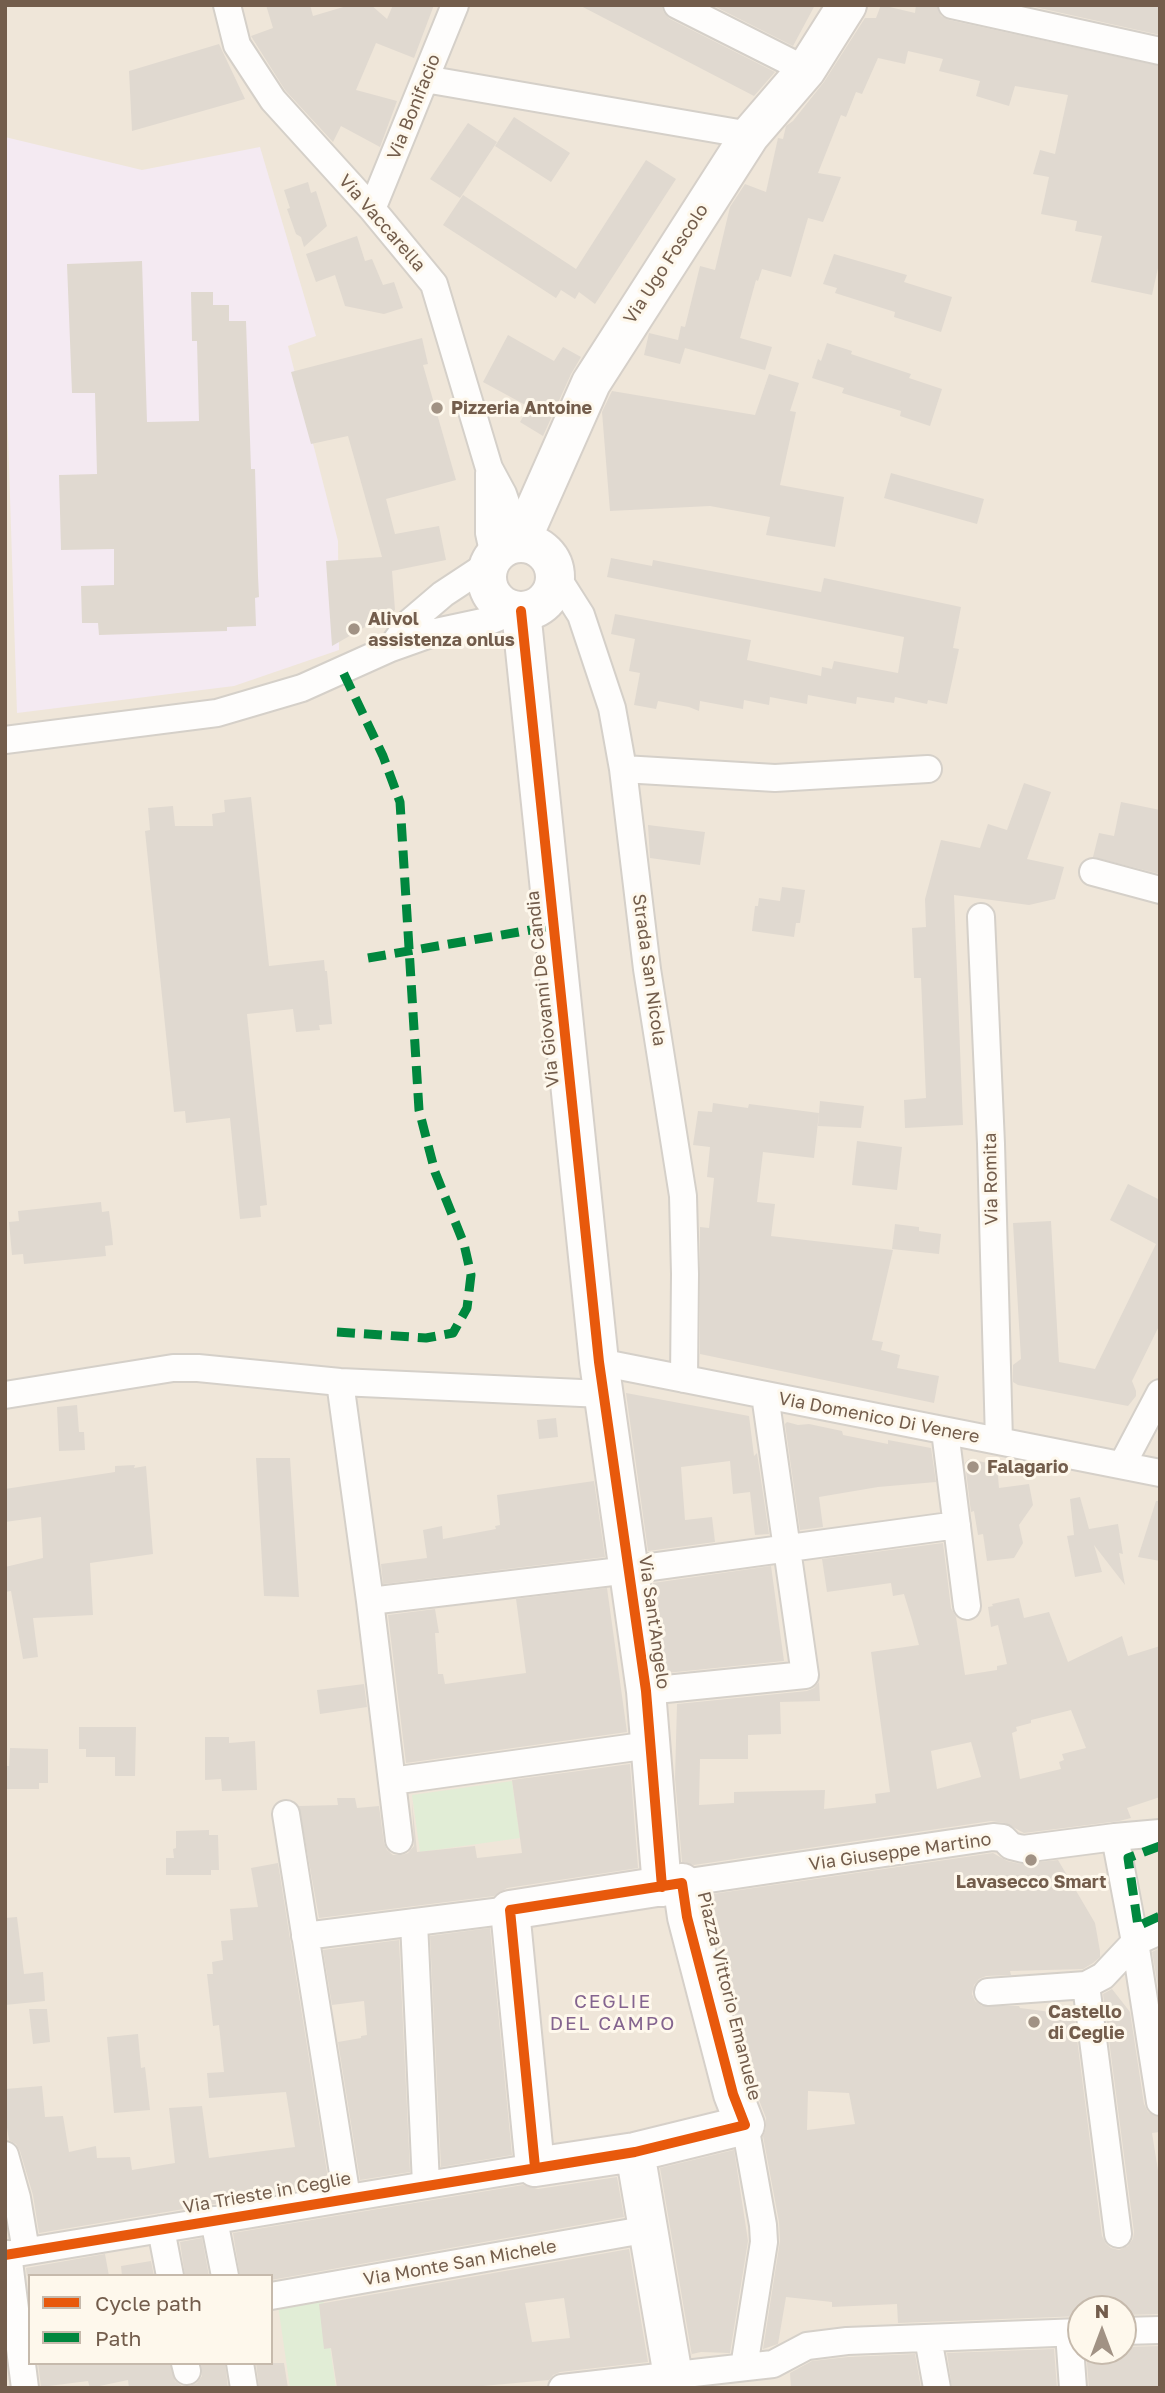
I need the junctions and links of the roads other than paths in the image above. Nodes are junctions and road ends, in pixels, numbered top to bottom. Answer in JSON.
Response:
{"nodes":[{"id":1,"x":227,"y":5,"type":"edge"},
{"id":2,"x":455,"y":5,"type":"edge"},
{"id":3,"x":677,"y":5,"type":"edge"},
{"id":4,"x":847,"y":5,"type":"edge"},
{"id":5,"x":952,"y":5,"type":"edge"},
{"id":6,"x":1160,"y":51,"type":"edge"},
{"id":7,"x":806,"y":70,"type":"junction"},
{"id":8,"x":425,"y":79,"type":"junction"},
{"id":9,"x":750,"y":135,"type":"junction"},
{"id":10,"x":372,"y":209,"type":"junction"},
{"id":11,"x":489,"y":468,"type":"junction"},
{"id":12,"x":540,"y":498,"type":"junction"},
{"id":13,"x":501,"y":554,"type":"junction"},
{"id":14,"x":555,"y":574,"type":"junction"},
{"id":15,"x":517,"y":611,"type":"junction"},
{"id":16,"x":391,"y":648,"type":"junction"},
{"id":17,"x":5,"y":740,"type":"edge"},
{"id":18,"x":623,"y":769,"type":"junction"},
{"id":19,"x":928,"y":769,"type":"dead end"},
{"id":20,"x":1093,"y":872,"type":"dead end"},
{"id":21,"x":1160,"y":890,"type":"edge"},
{"id":22,"x":981,"y":917,"type":"dead end"},
{"id":23,"x":601,"y":1378,"type":"junction"},
{"id":24,"x":684,"y":1379,"type":"junction"},
{"id":25,"x":340,"y":1382,"type":"junction"},
{"id":26,"x":1160,"y":1393,"type":"edge"},
{"id":27,"x":5,"y":1395,"type":"edge"},
{"id":28,"x":765,"y":1395,"type":"junction"},
{"id":29,"x":945,"y":1431,"type":"junction"},
{"id":30,"x":999,"y":1441,"type":"junction"},
{"id":31,"x":1122,"y":1465,"type":"junction"},
{"id":32,"x":1160,"y":1473,"type":"edge"},
{"id":33,"x":957,"y":1525,"type":"junction"},
{"id":34,"x":785,"y":1549,"type":"junction"},
{"id":35,"x":629,"y":1570,"type":"junction"},
{"id":36,"x":370,"y":1601,"type":"junction"},
{"id":37,"x":967,"y":1605,"type":"dead end"},
{"id":38,"x":646,"y":1691,"type":"junction"},
{"id":39,"x":650,"y":1745,"type":"junction"},
{"id":40,"x":392,"y":1781,"type":"junction"},
{"id":41,"x":286,"y":1814,"type":"dead end"},
{"id":42,"x":1160,"y":1833,"type":"edge"},
{"id":43,"x":1115,"y":1837,"type":"junction"},
{"id":44,"x":399,"y":1840,"type":"dead end"},
{"id":45,"x":1160,"y":1846,"type":"edge"},
{"id":46,"x":672,"y":1885,"type":"junction"},
{"id":47,"x":513,"y":1912,"type":"junction"},
{"id":48,"x":1160,"y":1916,"type":"edge"},
{"id":49,"x":414,"y":1922,"type":"junction"},
{"id":50,"x":1160,"y":1931,"type":"edge"},
{"id":51,"x":305,"y":1936,"type":"junction"},
{"id":52,"x":1135,"y":1942,"type":"junction"},
{"id":53,"x":1086,"y":1985,"type":"junction"},
{"id":54,"x":988,"y":1992,"type":"dead end"},
{"id":55,"x":1160,"y":2102,"type":"edge"},
{"id":56,"x":745,"y":2126,"type":"junction"},
{"id":57,"x":635,"y":2152,"type":"junction"},
{"id":58,"x":5,"y":2155,"type":"edge"},
{"id":59,"x":535,"y":2166,"type":"junction"},
{"id":60,"x":426,"y":2184,"type":"junction"},
{"id":61,"x":347,"y":2198,"type":"junction"},
{"id":62,"x":214,"y":2220,"type":"junction"},
{"id":63,"x":161,"y":2229,"type":"junction"},
{"id":64,"x":649,"y":2229,"type":"junction"},
{"id":65,"x":1118,"y":2235,"type":"dead end"},
{"id":66,"x":13,"y":2253,"type":"edge"},
{"id":67,"x":170,"y":2274,"type":"edge"},
{"id":68,"x":225,"y":2274,"type":"edge"},
{"id":69,"x":273,"y":2296,"type":"edge"},
{"id":70,"x":1160,"y":2330,"type":"edge"},
{"id":71,"x":1137,"y":2331,"type":"edge"},
{"id":72,"x":1067,"y":2333,"type":"edge"},
{"id":73,"x":928,"y":2338,"type":"junction"},
{"id":74,"x":240,"y":2365,"type":"edge"},
{"id":75,"x":1074,"y":2365,"type":"edge"},
{"id":76,"x":744,"y":2367,"type":"junction"},
{"id":77,"x":674,"y":2382,"type":"edge"},
{"id":78,"x":25,"y":2388,"type":"edge"},
{"id":79,"x":244,"y":2388,"type":"edge"},
{"id":80,"x":562,"y":2388,"type":"edge"},
{"id":81,"x":937,"y":2388,"type":"edge"},
{"id":82,"x":1073,"y":2388,"type":"edge"}],
"edges":[{"from":1,"to":10,"type":"street","name":"Via Vaccarella"},
{"from":2,"to":8,"type":"street","name":"Via Bonifacio"},
{"from":3,"to":7,"type":"street"},
{"from":4,"to":7,"type":"street","name":"Via Ugo Foscolo"},
{"from":5,"to":6,"type":"street"},
{"from":7,"to":9,"type":"street","name":"Via Ugo Foscolo"},
{"from":8,"to":9,"type":"street"},
{"from":8,"to":10,"type":"street","name":"Via Bonifacio"},
{"from":9,"to":12,"type":"street","name":"Via Ugo Foscolo"},
{"from":10,"to":11,"type":"street","name":"Via Vaccarella"},
{"from":11,"to":12,"type":"street"},
{"from":11,"to":13,"type":"street","name":"Via Vaccarella"},
{"from":12,"to":13,"type":"street","name":"Via Ugo Foscolo"},
{"from":13,"to":14,"type":"street"},
{"from":13,"to":15,"type":"street"},
{"from":13,"to":16,"type":"street"},
{"from":14,"to":15,"type":"street"},
{"from":14,"to":18,"type":"street","name":"Strada San Nicola"},
{"from":15,"to":16,"type":"street"},
{"from":15,"to":23,"type":"street","name":"Via Giovanni De Candia"},
{"from":16,"to":17,"type":"street"},
{"from":18,"to":19,"type":"street"},
{"from":18,"to":24,"type":"street","name":"Strada San Nicola"},
{"from":20,"to":21,"type":"street"},
{"from":22,"to":30,"type":"street","name":"Via Romita"},
{"from":23,"to":24,"type":"street","name":"Via Domenico Di Venere"},
{"from":23,"to":25,"type":"street","name":"Via Domenico Di Venere"},
{"from":23,"to":35,"type":"street","name":"Via Sant'Angelo"},
{"from":24,"to":28,"type":"street","name":"Via Domenico Di Venere"},
{"from":25,"to":27,"type":"street","name":"Via Domenico Di Venere"},
{"from":25,"to":36,"type":"street"},
{"from":26,"to":31,"type":"street"},
{"from":28,"to":29,"type":"street","name":"Via Domenico Di Venere"},
{"from":28,"to":34,"type":"street"},
{"from":29,"to":30,"type":"street","name":"Via Domenico Di Venere"},
{"from":29,"to":33,"type":"street"},
{"from":30,"to":31,"type":"street","name":"Via Domenico Di Venere"},
{"from":31,"to":32,"type":"street","name":"Via Domenico Di Venere"},
{"from":33,"to":34,"type":"street"},
{"from":33,"to":37,"type":"street"},
{"from":34,"to":35,"type":"street"},
{"from":34,"to":38,"type":"street"},
{"from":35,"to":36,"type":"street"},
{"from":35,"to":38,"type":"street","name":"Via Sant'Angelo"},
{"from":36,"to":40,"type":"street"},
{"from":38,"to":39,"type":"street","name":"Via Sant'Angelo"},
{"from":39,"to":40,"type":"street"},
{"from":39,"to":46,"type":"street","name":"Via Sant'Angelo"},
{"from":40,"to":44,"type":"street"},
{"from":41,"to":51,"type":"street"},
{"from":42,"to":43,"type":"street","name":"Via Giuseppe Martino"},
{"from":43,"to":46,"type":"street","name":"Via Giuseppe Martino"},
{"from":43,"to":52,"type":"street"},
{"from":45,"to":48,"type":"street"},
{"from":46,"to":47,"type":"street"},
{"from":46,"to":56,"type":"street","name":"Piazza Vittorio Emanuele"},
{"from":47,"to":47,"type":"street"},
{"from":47,"to":49,"type":"street"},
{"from":47,"to":59,"type":"street"},
{"from":49,"to":51,"type":"street"},
{"from":49,"to":60,"type":"street"},
{"from":50,"to":52,"type":"street"},
{"from":51,"to":61,"type":"street"},
{"from":52,"to":53,"type":"street"},
{"from":52,"to":55,"type":"street"},
{"from":53,"to":54,"type":"street"},
{"from":53,"to":65,"type":"street"},
{"from":56,"to":57,"type":"street","name":"Piazza Vittorio Emanuele"},
{"from":56,"to":76,"type":"street"},
{"from":57,"to":59,"type":"street","name":"Piazza Vittorio Emanuele"},
{"from":57,"to":64,"type":"street"},
{"from":58,"to":66,"type":"street"},
{"from":59,"to":60,"type":"street","name":"Via Trieste in Ceglie"},
{"from":60,"to":61,"type":"street","name":"Via Trieste in Ceglie"},
{"from":61,"to":62,"type":"street","name":"Via Trieste in Ceglie"},
{"from":62,"to":63,"type":"street","name":"Via Trieste in Ceglie"},
{"from":62,"to":68,"type":"street"},
{"from":63,"to":66,"type":"street","name":"Via Trieste in Ceglie"},
{"from":63,"to":67,"type":"street"},
{"from":64,"to":69,"type":"street","name":"Via Monte San Michele"},
{"from":64,"to":77,"type":"street"},
{"from":66,"to":78,"type":"street"},
{"from":70,"to":71,"type":"street"},
{"from":72,"to":73,"type":"street"},
{"from":73,"to":76,"type":"street"},
{"from":73,"to":81,"type":"street"},
{"from":74,"to":79,"type":"street"},
{"from":75,"to":82,"type":"street"},
{"from":76,"to":77,"type":"street"},
{"from":77,"to":80,"type":"street"}]}
